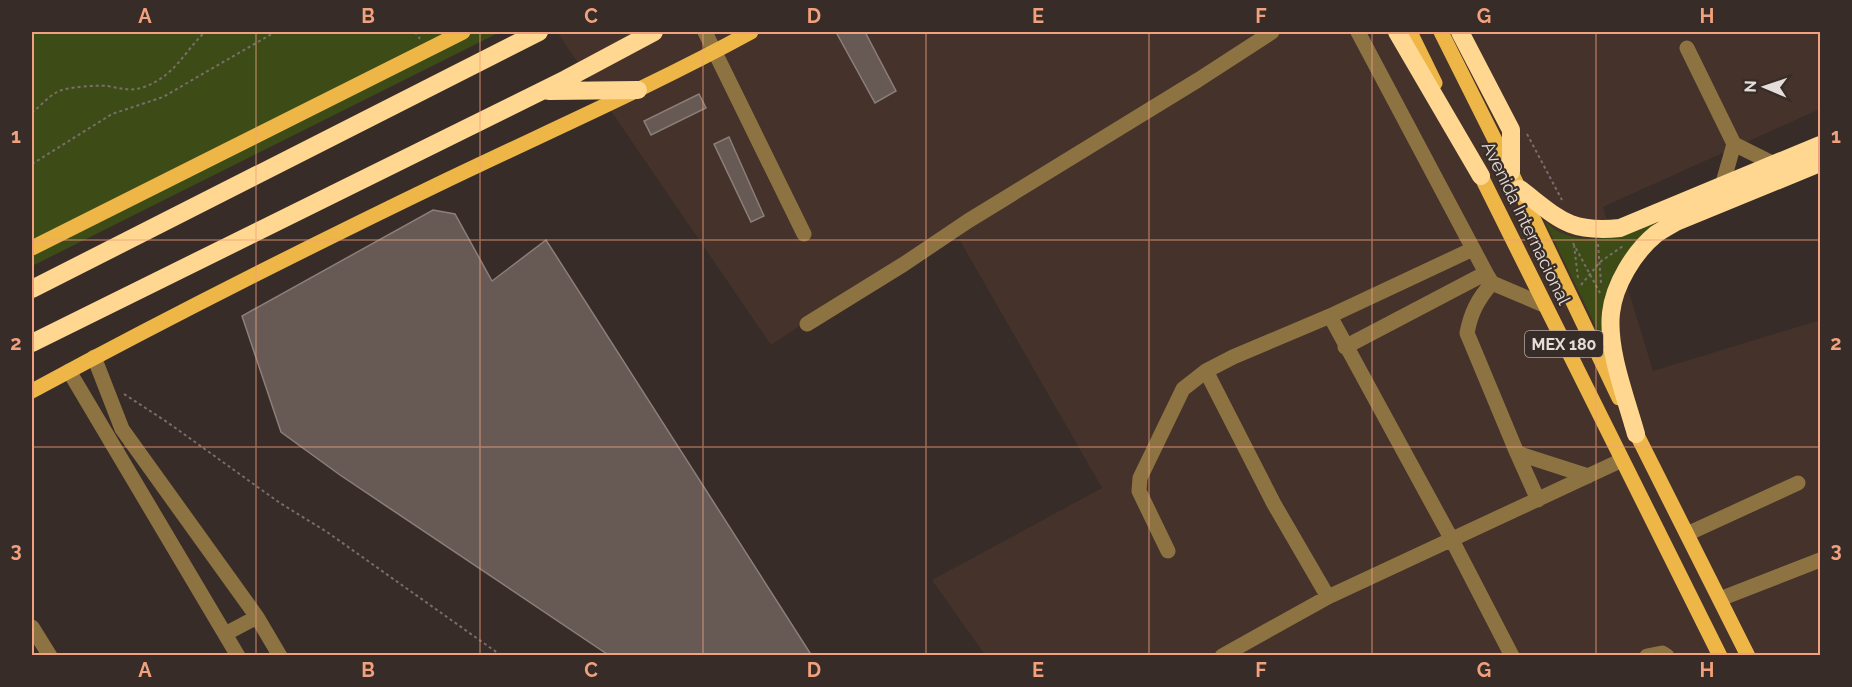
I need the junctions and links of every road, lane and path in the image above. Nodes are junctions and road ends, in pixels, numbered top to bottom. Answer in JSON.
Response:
{"nodes":[{"id":1,"x":205,"y":32,"type":"edge"},
{"id":2,"x":275,"y":32,"type":"edge"},
{"id":3,"x":464,"y":32,"type":"edge"},
{"id":4,"x":539,"y":32,"type":"edge"},
{"id":5,"x":654,"y":32,"type":"edge"},
{"id":6,"x":705,"y":32,"type":"edge"},
{"id":7,"x":751,"y":32,"type":"edge"},
{"id":8,"x":1272,"y":32,"type":"edge"},
{"id":9,"x":1358,"y":32,"type":"edge"},
{"id":10,"x":1397,"y":32,"type":"edge"},
{"id":11,"x":1410,"y":32,"type":"edge"},
{"id":12,"x":1441,"y":32,"type":"edge"},
{"id":13,"x":1460,"y":32,"type":"edge"},
{"id":14,"x":1687,"y":48,"type":"dead end"},
{"id":15,"x":714,"y":52,"type":"junction"},
{"id":16,"x":638,"y":90,"type":"junction"},
{"id":17,"x":541,"y":91,"type":"junction"},
{"id":18,"x":32,"y":113,"type":"edge"},
{"id":19,"x":1527,"y":133,"type":"dead end"},
{"id":20,"x":1734,"y":144,"type":"junction"},
{"id":21,"x":1821,"y":145,"type":"edge"},
{"id":22,"x":1821,"y":163,"type":"edge"},
{"id":23,"x":32,"y":164,"type":"edge"},
{"id":24,"x":1774,"y":164,"type":"junction"},
{"id":25,"x":1511,"y":172,"type":"junction"},
{"id":26,"x":1481,"y":176,"type":"junction"},
{"id":27,"x":1722,"y":186,"type":"junction"},
{"id":28,"x":1520,"y":189,"type":"junction"},
{"id":29,"x":1564,"y":203,"type":"dead end"},
{"id":30,"x":804,"y":234,"type":"dead end"},
{"id":31,"x":1573,"y":238,"type":"dead end"},
{"id":32,"x":1598,"y":241,"type":"dead end"},
{"id":33,"x":1628,"y":241,"type":"dead end"},
{"id":34,"x":1574,"y":243,"type":"junction"},
{"id":35,"x":32,"y":249,"type":"edge"},
{"id":36,"x":1473,"y":249,"type":"junction"},
{"id":37,"x":1600,"y":262,"type":"junction"},
{"id":38,"x":1590,"y":275,"type":"junction"},
{"id":39,"x":1489,"y":278,"type":"junction"},
{"id":40,"x":32,"y":289,"type":"edge"},
{"id":41,"x":1544,"y":305,"type":"junction"},
{"id":42,"x":1330,"y":316,"type":"junction"},
{"id":43,"x":807,"y":324,"type":"dead end"},
{"id":44,"x":32,"y":343,"type":"edge"},
{"id":45,"x":1345,"y":347,"type":"junction"},
{"id":46,"x":94,"y":357,"type":"junction"},
{"id":47,"x":69,"y":371,"type":"junction"},
{"id":48,"x":1206,"y":371,"type":"junction"},
{"id":49,"x":104,"y":381,"type":"junction"},
{"id":50,"x":32,"y":391,"type":"edge"},
{"id":51,"x":1636,"y":434,"type":"junction"},
{"id":52,"x":1516,"y":453,"type":"junction"},
{"id":53,"x":1622,"y":460,"type":"junction"},
{"id":54,"x":1588,"y":476,"type":"junction"},
{"id":55,"x":1797,"y":483,"type":"dead end"},
{"id":56,"x":1538,"y":500,"type":"junction"},
{"id":57,"x":1687,"y":534,"type":"junction"},
{"id":58,"x":1452,"y":540,"type":"junction"},
{"id":59,"x":1168,"y":551,"type":"dead end"},
{"id":60,"x":1821,"y":560,"type":"edge"},
{"id":61,"x":1328,"y":597,"type":"junction"},
{"id":62,"x":1720,"y":599,"type":"junction"},
{"id":63,"x":256,"y":617,"type":"junction"},
{"id":64,"x":32,"y":627,"type":"edge"},
{"id":65,"x":225,"y":634,"type":"junction"},
{"id":66,"x":50,"y":656,"type":"edge"},
{"id":67,"x":238,"y":656,"type":"edge"},
{"id":68,"x":280,"y":656,"type":"edge"},
{"id":69,"x":502,"y":656,"type":"edge"},
{"id":70,"x":1222,"y":656,"type":"edge"},
{"id":71,"x":1512,"y":656,"type":"edge"},
{"id":72,"x":1647,"y":656,"type":"edge"},
{"id":73,"x":1667,"y":656,"type":"edge"},
{"id":74,"x":1720,"y":656,"type":"edge"},
{"id":75,"x":1748,"y":656,"type":"edge"}],
"edges":[{"from":1,"to":18,"type":"path"},
{"from":2,"to":23,"type":"path"},
{"from":3,"to":35,"type":"main road"},
{"from":4,"to":40,"type":"highway"},
{"from":5,"to":17,"type":"highway"},
{"from":6,"to":15,"type":"street"},
{"from":7,"to":15,"type":"main road"},
{"from":8,"to":43,"type":"street"},
{"from":9,"to":36,"type":"street"},
{"from":10,"to":26,"type":"highway"},
{"from":11,"to":26,"type":"main road","name":"Avenida Internacional","number":"MEX 180"},
{"from":12,"to":25,"type":"main road","name":"Avenida Internacional","number":"MEX 180"},
{"from":13,"to":25,"type":"highway"},
{"from":14,"to":20,"type":"street"},
{"from":15,"to":16,"type":"main road"},
{"from":15,"to":30,"type":"street"},
{"from":16,"to":17,"type":"highway"},
{"from":16,"to":46,"type":"main road"},
{"from":17,"to":44,"type":"highway"},
{"from":19,"to":29,"type":"path"},
{"from":20,"to":24,"type":"street"},
{"from":20,"to":27,"type":"street"},
{"from":21,"to":24,"type":"highway"},
{"from":22,"to":51,"type":"highway"},
{"from":24,"to":27,"type":"highway"},
{"from":25,"to":28,"type":"main road","name":"Avenida Internacional","number":"MEX 180"},
{"from":26,"to":41,"type":"main road","name":"Avenida Internacional","number":"MEX 180"},
{"from":27,"to":28,"type":"highway"},
{"from":28,"to":51,"type":"main road","name":"Avenida Internacional","number":"MEX 180"},
{"from":31,"to":34,"type":"path"},
{"from":32,"to":37,"type":"path"},
{"from":33,"to":37,"type":"path"},
{"from":34,"to":38,"type":"path"},
{"from":34,"to":38,"type":"path"},
{"from":36,"to":39,"type":"street"},
{"from":36,"to":42,"type":"street"},
{"from":37,"to":38,"type":"path"},
{"from":37,"to":38,"type":"path"},
{"from":39,"to":41,"type":"street"},
{"from":39,"to":45,"type":"street"},
{"from":39,"to":52,"type":"street"},
{"from":41,"to":53,"type":"main road","name":"Avenida Internacional","number":"MEX 180"},
{"from":42,"to":45,"type":"street"},
{"from":42,"to":48,"type":"street"},
{"from":45,"to":58,"type":"street"},
{"from":46,"to":47,"type":"main road"},
{"from":46,"to":49,"type":"street"},
{"from":47,"to":50,"type":"main road"},
{"from":47,"to":65,"type":"street"},
{"from":48,"to":59,"type":"street"},
{"from":48,"to":61,"type":"street"},
{"from":49,"to":63,"type":"street"},
{"from":49,"to":69,"type":"path"},
{"from":51,"to":57,"type":"main road","name":"Avenida Internacional","number":"MEX 180"},
{"from":52,"to":54,"type":"street"},
{"from":52,"to":56,"type":"street"},
{"from":53,"to":54,"type":"street"},
{"from":53,"to":74,"type":"main road","name":"Avenida Internacional","number":"MEX 180"},
{"from":54,"to":56,"type":"street"},
{"from":55,"to":57,"type":"street"},
{"from":56,"to":58,"type":"street"},
{"from":57,"to":62,"type":"main road","name":"Avenida Internacional","number":"MEX 180"},
{"from":58,"to":61,"type":"street"},
{"from":58,"to":71,"type":"street"},
{"from":60,"to":62,"type":"street"},
{"from":61,"to":70,"type":"street"},
{"from":62,"to":75,"type":"main road","name":"Avenida Internacional","number":"MEX 180"},
{"from":63,"to":65,"type":"street"},
{"from":63,"to":68,"type":"street"},
{"from":64,"to":66,"type":"street"},
{"from":65,"to":67,"type":"street"},
{"from":72,"to":73,"type":"street"}]}
